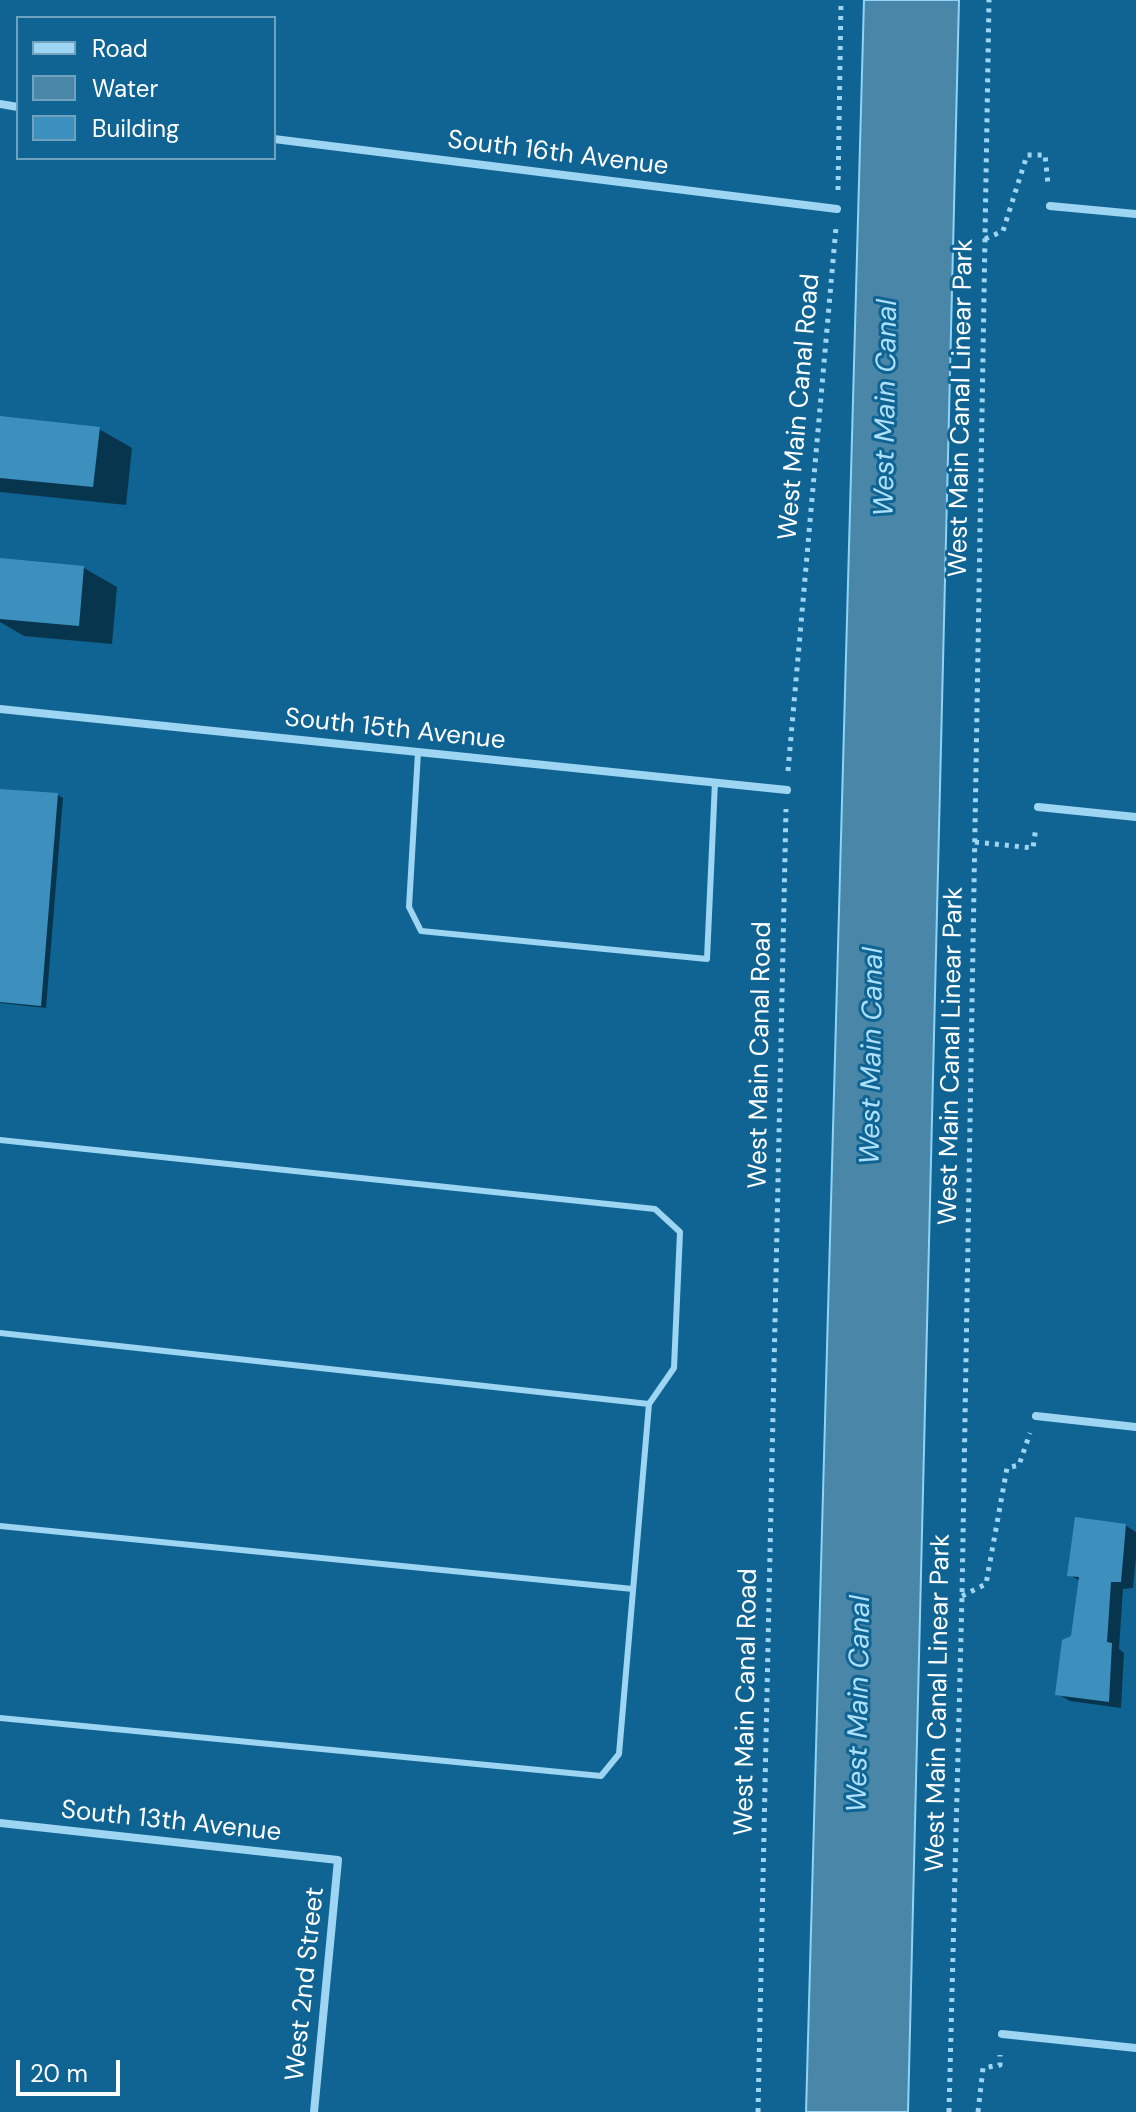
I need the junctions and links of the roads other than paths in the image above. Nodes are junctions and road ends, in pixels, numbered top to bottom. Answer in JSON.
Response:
{"nodes":[{"id":1,"x":276,"y":139,"type":"edge"},
{"id":2,"x":1050,"y":206,"type":"road end"},
{"id":3,"x":837,"y":209,"type":"road end"},
{"id":4,"x":1136,"y":214,"type":"edge"},
{"id":5,"x":0,"y":709,"type":"edge"},
{"id":6,"x":418,"y":752,"type":"junction"},
{"id":7,"x":715,"y":782,"type":"junction"},
{"id":8,"x":787,"y":790,"type":"road end"},
{"id":9,"x":1038,"y":807,"type":"dead end"},
{"id":10,"x":1136,"y":817,"type":"edge"},
{"id":11,"x":0,"y":1140,"type":"edge"},
{"id":12,"x":0,"y":1333,"type":"edge"},
{"id":13,"x":649,"y":1404,"type":"junction"},
{"id":14,"x":1036,"y":1416,"type":"road end"},
{"id":15,"x":1136,"y":1427,"type":"edge"},
{"id":16,"x":0,"y":1526,"type":"edge"},
{"id":17,"x":633,"y":1589,"type":"junction"},
{"id":18,"x":0,"y":1718,"type":"edge"},
{"id":19,"x":0,"y":1823,"type":"edge"},
{"id":20,"x":338,"y":1860,"type":"joint"},
{"id":21,"x":1002,"y":2034,"type":"dead end"},
{"id":22,"x":1136,"y":2048,"type":"edge"},
{"id":23,"x":314,"y":2112,"type":"edge"}],
"edges":[{"from":1,"to":3,"type":"street","name":"South 16th Avenue"},
{"from":2,"to":4,"type":"street"},
{"from":5,"to":6,"type":"street","name":"South 15th Avenue"},
{"from":6,"to":7,"type":"street","name":"South 15th Avenue"},
{"from":6,"to":7,"type":"lane"},
{"from":7,"to":8,"type":"street","name":"South 15th Avenue"},
{"from":9,"to":10,"type":"street"},
{"from":11,"to":13,"type":"lane"},
{"from":12,"to":13,"type":"lane"},
{"from":13,"to":17,"type":"lane"},
{"from":14,"to":15,"type":"street"},
{"from":16,"to":17,"type":"lane"},
{"from":17,"to":18,"type":"lane"},
{"from":19,"to":20,"type":"street","name":"South 13th Avenue"},
{"from":20,"to":23,"type":"street","name":"West 2nd Street"},
{"from":21,"to":22,"type":"street"}]}
